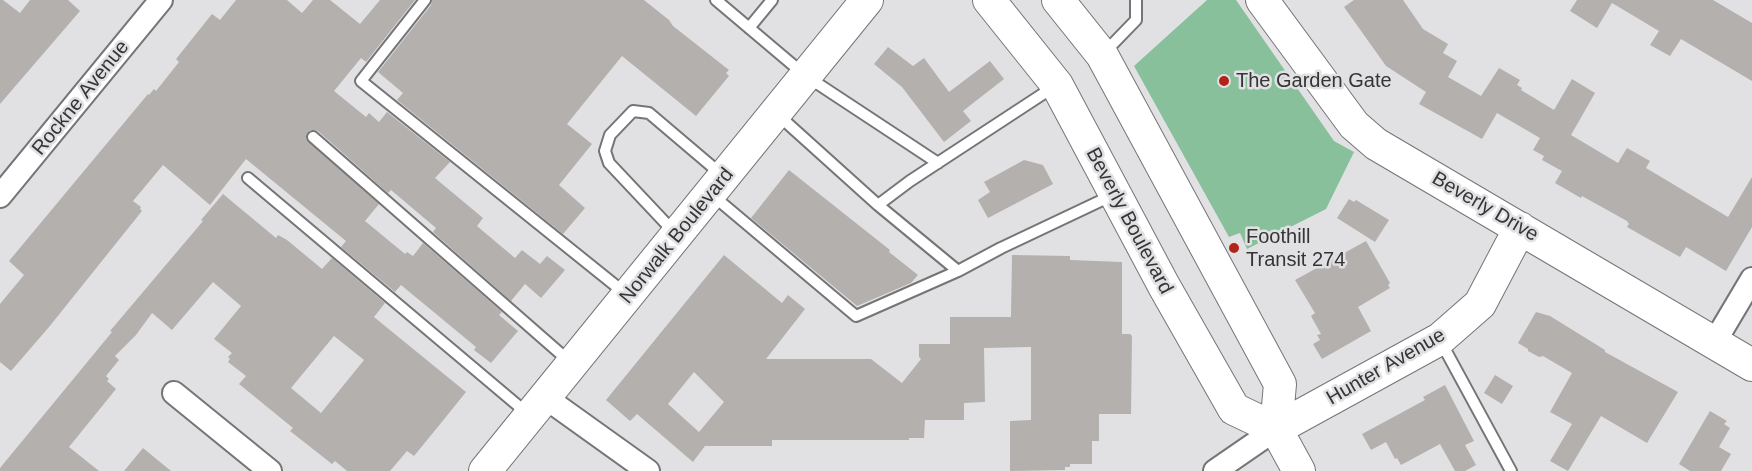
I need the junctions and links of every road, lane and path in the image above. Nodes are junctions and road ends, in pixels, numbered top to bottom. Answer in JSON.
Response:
{"nodes":[{"id":1,"x":161,"y":0,"type":"edge"},
{"id":2,"x":424,"y":0,"type":"edge"},
{"id":3,"x":716,"y":0,"type":"edge"},
{"id":4,"x":772,"y":0,"type":"edge"},
{"id":5,"x":867,"y":0,"type":"edge"},
{"id":6,"x":989,"y":0,"type":"edge"},
{"id":7,"x":1058,"y":0,"type":"edge"},
{"id":8,"x":1136,"y":0,"type":"edge"},
{"id":9,"x":1262,"y":0,"type":"edge"},
{"id":10,"x":749,"y":28,"type":"junction"},
{"id":11,"x":1102,"y":55,"type":"junction"},
{"id":12,"x":806,"y":76,"type":"junction"},
{"id":13,"x":1057,"y":85,"type":"junction"},
{"id":14,"x":777,"y":113,"type":"junction"},
{"id":15,"x":313,"y":137,"type":"dead end"},
{"id":16,"x":938,"y":163,"type":"junction"},
{"id":17,"x":248,"y":178,"type":"dead end"},
{"id":18,"x":718,"y":185,"type":"junction"},
{"id":19,"x":1115,"y":195,"type":"junction"},
{"id":20,"x":0,"y":196,"type":"edge"},
{"id":21,"x":878,"y":205,"type":"junction"},
{"id":22,"x":1520,"y":228,"type":"junction"},
{"id":23,"x":678,"y":235,"type":"junction"},
{"id":24,"x":958,"y":271,"type":"junction"},
{"id":25,"x":1752,"y":279,"type":"edge"},
{"id":26,"x":628,"y":296,"type":"junction"},
{"id":27,"x":1440,"y":339,"type":"junction"},
{"id":28,"x":1714,"y":343,"type":"junction"},
{"id":29,"x":573,"y":364,"type":"junction"},
{"id":30,"x":1752,"y":365,"type":"edge"},
{"id":31,"x":174,"y":393,"type":"dead end"},
{"id":32,"x":538,"y":407,"type":"junction"},
{"id":33,"x":1276,"y":429,"type":"junction"},
{"id":34,"x":270,"y":471,"type":"edge"},
{"id":35,"x":485,"y":471,"type":"edge"},
{"id":36,"x":648,"y":471,"type":"edge"},
{"id":37,"x":1215,"y":471,"type":"edge"},
{"id":38,"x":1299,"y":471,"type":"edge"},
{"id":39,"x":1511,"y":471,"type":"edge"}],
"edges":[{"from":1,"to":20,"type":"street","name":"Rockne Avenue"},
{"from":2,"to":26,"type":"lane"},
{"from":3,"to":10,"type":"lane"},
{"from":4,"to":10,"type":"lane"},
{"from":5,"to":12,"type":"main road","name":"Norwalk Boulevard"},
{"from":6,"to":13,"type":"main road","name":"Beverly Boulevard"},
{"from":7,"to":11,"type":"main road"},
{"from":8,"to":11,"type":"lane"},
{"from":9,"to":22,"type":"main road","name":"Beverly Drive"},
{"from":10,"to":12,"type":"lane"},
{"from":11,"to":33,"type":"main road"},
{"from":12,"to":14,"type":"main road","name":"Norwalk Boulevard"},
{"from":12,"to":16,"type":"lane"},
{"from":13,"to":16,"type":"lane"},
{"from":13,"to":19,"type":"main road","name":"Beverly Boulevard"},
{"from":14,"to":18,"type":"main road","name":"Norwalk Boulevard"},
{"from":14,"to":21,"type":"lane"},
{"from":15,"to":29,"type":"lane"},
{"from":16,"to":21,"type":"lane"},
{"from":17,"to":32,"type":"lane"},
{"from":18,"to":23,"type":"main road","name":"Norwalk Boulevard"},
{"from":18,"to":23,"type":"lane"},
{"from":18,"to":24,"type":"lane"},
{"from":19,"to":24,"type":"lane"},
{"from":19,"to":33,"type":"main road","name":"Beverly Boulevard"},
{"from":21,"to":24,"type":"lane"},
{"from":22,"to":27,"type":"main road","name":"Hunter Avenue"},
{"from":22,"to":28,"type":"main road","name":"Beverly Drive"},
{"from":23,"to":26,"type":"main road","name":"Norwalk Boulevard"},
{"from":25,"to":28,"type":"street"},
{"from":26,"to":29,"type":"main road","name":"Norwalk Boulevard"},
{"from":27,"to":33,"type":"main road","name":"Hunter Avenue"},
{"from":27,"to":39,"type":"lane"},
{"from":28,"to":30,"type":"main road","name":"Beverly Drive"},
{"from":29,"to":32,"type":"main road","name":"Norwalk Boulevard"},
{"from":31,"to":34,"type":"street"},
{"from":32,"to":35,"type":"main road","name":"Norwalk Boulevard"},
{"from":32,"to":36,"type":"street"},
{"from":33,"to":37,"type":"street","name":"Hunter Avenue"},
{"from":33,"to":38,"type":"main road"}]}
